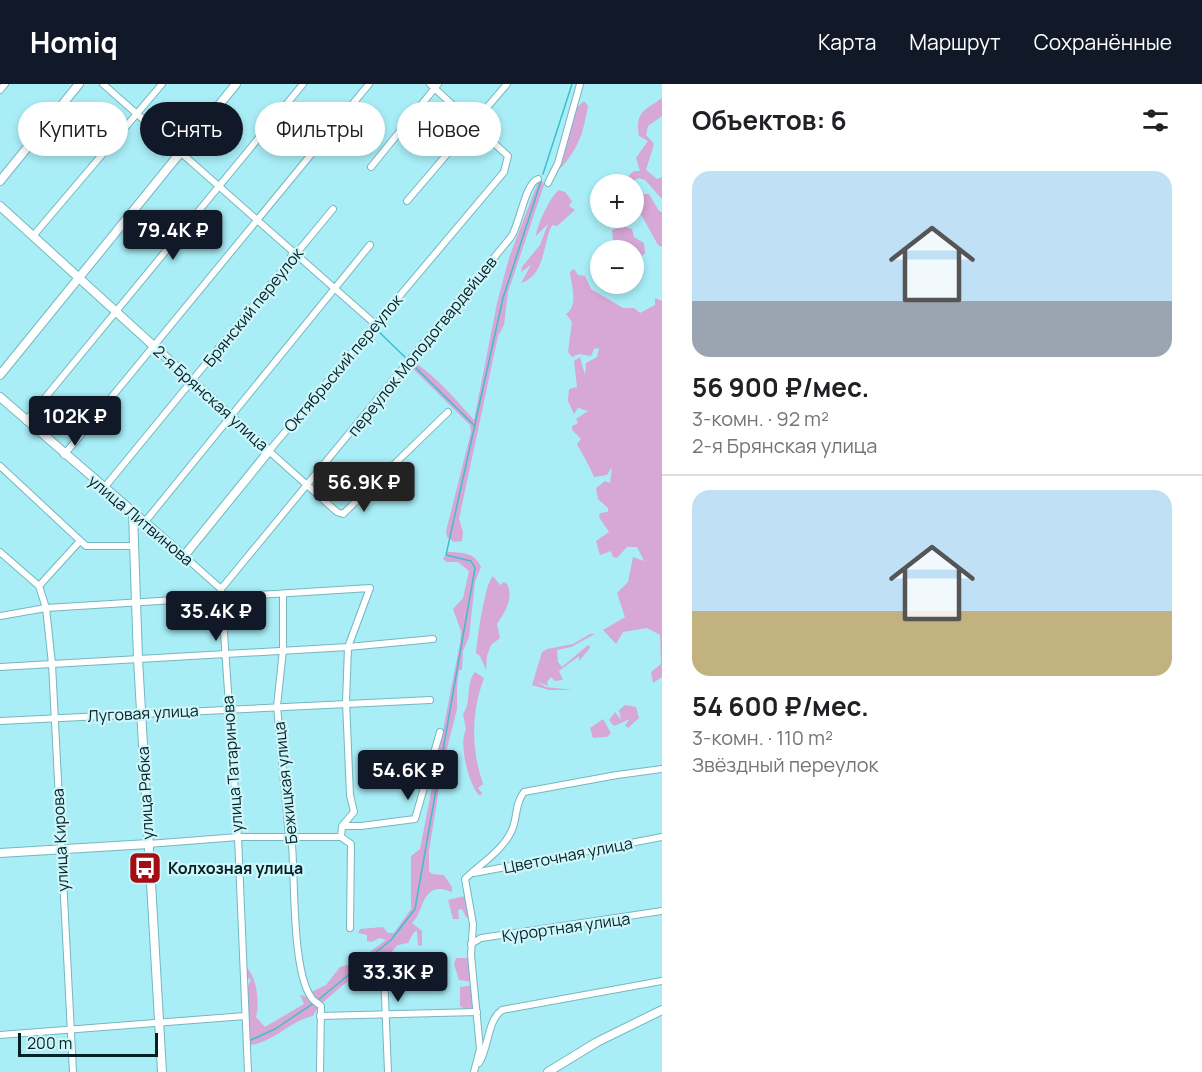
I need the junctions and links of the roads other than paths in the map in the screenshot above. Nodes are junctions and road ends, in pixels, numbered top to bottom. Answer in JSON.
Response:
{"nodes":[{"id":1,"x":5,"y":84,"type":"edge"},
{"id":2,"x":79,"y":84,"type":"edge"},
{"id":3,"x":103,"y":84,"type":"edge"},
{"id":4,"x":162,"y":84,"type":"edge"},
{"id":5,"x":236,"y":84,"type":"edge"},
{"id":6,"x":303,"y":84,"type":"edge"},
{"id":7,"x":369,"y":84,"type":"edge"},
{"id":8,"x":507,"y":84,"type":"edge"},
{"id":9,"x":580,"y":84,"type":"edge"},
{"id":10,"x":434,"y":85,"type":"edge"},
{"id":11,"x":0,"y":90,"type":"edge"},
{"id":12,"x":221,"y":102,"type":"edge"},
{"id":13,"x":452,"y":102,"type":"edge"},
{"id":14,"x":492,"y":102,"type":"edge"},
{"id":15,"x":138,"y":114,"type":"junction"},
{"id":16,"x":501,"y":149,"type":"edge"},
{"id":17,"x":176,"y":156,"type":"edge"},
{"id":18,"x":186,"y":156,"type":"edge"},
{"id":19,"x":446,"y":156,"type":"edge"},
{"id":20,"x":371,"y":167,"type":"dead end"},
{"id":21,"x":538,"y":179,"type":"dead end"},
{"id":22,"x":0,"y":180,"type":"edge"},
{"id":23,"x":548,"y":183,"type":"dead end"},
{"id":24,"x":219,"y":186,"type":"junction"},
{"id":25,"x":407,"y":201,"type":"dead end"},
{"id":26,"x":0,"y":206,"type":"edge"},
{"id":27,"x":333,"y":209,"type":"dead end"},
{"id":28,"x":255,"y":220,"type":"junction"},
{"id":29,"x":33,"y":236,"type":"junction"},
{"id":30,"x":370,"y":245,"type":"dead end"},
{"id":31,"x":292,"y":253,"type":"junction"},
{"id":32,"x":78,"y":277,"type":"junction"},
{"id":33,"x":332,"y":288,"type":"junction"},
{"id":34,"x":116,"y":312,"type":"junction"},
{"id":35,"x":375,"y":324,"type":"junction"},
{"id":36,"x":154,"y":347,"type":"junction"},
{"id":37,"x":0,"y":375,"type":"edge"},
{"id":38,"x":192,"y":382,"type":"junction"},
{"id":39,"x":0,"y":397,"type":"edge"},
{"id":40,"x":448,"y":412,"type":"dead end"},
{"id":41,"x":230,"y":417,"type":"junction"},
{"id":42,"x":25,"y":422,"type":"junction"},
{"id":43,"x":269,"y":452,"type":"junction"},
{"id":44,"x":64,"y":455,"type":"junction"},
{"id":45,"x":0,"y":466,"type":"edge"},
{"id":46,"x":308,"y":485,"type":"junction"},
{"id":47,"x":104,"y":488,"type":"junction"},
{"id":48,"x":133,"y":514,"type":"junction"},
{"id":49,"x":144,"y":524,"type":"junction"},
{"id":50,"x":79,"y":542,"type":"junction"},
{"id":51,"x":134,"y":546,"type":"junction"},
{"id":52,"x":0,"y":552,"type":"edge"},
{"id":53,"x":184,"y":556,"type":"junction"},
{"id":54,"x":39,"y":586,"type":"junction"},
{"id":55,"x":221,"y":590,"type":"junction"},
{"id":56,"x":283,"y":594,"type":"junction"},
{"id":57,"x":221,"y":600,"type":"junction"},
{"id":58,"x":136,"y":604,"type":"junction"},
{"id":59,"x":46,"y":608,"type":"junction"},
{"id":60,"x":0,"y":616,"type":"edge"},
{"id":61,"x":433,"y":639,"type":"dead end"},
{"id":62,"x":348,"y":647,"type":"junction"},
{"id":63,"x":283,"y":650,"type":"junction"},
{"id":64,"x":224,"y":654,"type":"junction"},
{"id":65,"x":138,"y":659,"type":"junction"},
{"id":66,"x":52,"y":664,"type":"junction"},
{"id":67,"x":0,"y":667,"type":"edge"},
{"id":68,"x":430,"y":700,"type":"dead end"},
{"id":69,"x":346,"y":702,"type":"junction"},
{"id":70,"x":276,"y":706,"type":"junction"},
{"id":71,"x":228,"y":709,"type":"junction"},
{"id":72,"x":141,"y":713,"type":"junction"},
{"id":73,"x":53,"y":718,"type":"junction"},
{"id":74,"x":0,"y":721,"type":"edge"},
{"id":75,"x":440,"y":732,"type":"dead end"},
{"id":76,"x":662,"y":769,"type":"edge"},
{"id":77,"x":342,"y":826,"type":"junction"},
{"id":78,"x":238,"y":837,"type":"junction"},
{"id":79,"x":289,"y":837,"type":"junction"},
{"id":80,"x":341,"y":837,"type":"junction"},
{"id":81,"x":662,"y":837,"type":"edge"},
{"id":82,"x":147,"y":844,"type":"junction"},
{"id":83,"x":60,"y":849,"type":"junction"},
{"id":84,"x":0,"y":853,"type":"edge"},
{"id":85,"x":474,"y":873,"type":"junction"},
{"id":86,"x":662,"y":911,"type":"edge"},
{"id":87,"x":350,"y":928,"type":"dead end"},
{"id":88,"x":471,"y":945,"type":"junction"},
{"id":89,"x":384,"y":973,"type":"dead end"},
{"id":90,"x":662,"y":981,"type":"edge"},
{"id":91,"x":662,"y":1010,"type":"edge"},
{"id":92,"x":477,"y":1012,"type":"junction"},
{"id":93,"x":245,"y":1016,"type":"junction"},
{"id":94,"x":320,"y":1016,"type":"junction"},
{"id":95,"x":386,"y":1016,"type":"junction"},
{"id":96,"x":158,"y":1024,"type":"junction"},
{"id":97,"x":71,"y":1031,"type":"junction"},
{"id":98,"x":0,"y":1035,"type":"edge"},
{"id":99,"x":475,"y":1069,"type":"edge"},
{"id":100,"x":73,"y":1072,"type":"edge"},
{"id":101,"x":162,"y":1072,"type":"edge"},
{"id":102,"x":248,"y":1072,"type":"edge"},
{"id":103,"x":320,"y":1072,"type":"edge"},
{"id":104,"x":388,"y":1072,"type":"edge"},
{"id":105,"x":548,"y":1072,"type":"edge"}],
"edges":[{"from":1,"to":11,"type":"street"},
{"from":2,"to":22,"type":"street"},
{"from":3,"to":15,"type":"street"},
{"from":4,"to":15,"type":"street"},
{"from":5,"to":12,"type":"street"},
{"from":6,"to":24,"type":"street"},
{"from":7,"to":28,"type":"street"},
{"from":8,"to":14,"type":"street"},
{"from":9,"to":23,"type":"street"},
{"from":10,"to":13,"type":"street"},
{"from":10,"to":20,"type":"street"},
{"from":15,"to":29,"type":"street"},
{"from":16,"to":35,"type":"street","name":"Октябрьский переулок"},
{"from":17,"to":32,"type":"street"},
{"from":18,"to":24,"type":"street"},
{"from":19,"to":25,"type":"street"},
{"from":21,"to":46,"type":"street","name":"переулок Молодогвардейцев"},
{"from":24,"to":28,"type":"street"},
{"from":24,"to":34,"type":"street"},
{"from":26,"to":29,"type":"street","name":"2-я Брянская улица"},
{"from":27,"to":31,"type":"street","name":"Брянский переулок"},
{"from":28,"to":31,"type":"street"},
{"from":28,"to":36,"type":"street"},
{"from":29,"to":32,"type":"street","name":"2-я Брянская улица"},
{"from":30,"to":33,"type":"street"},
{"from":31,"to":33,"type":"street"},
{"from":31,"to":38,"type":"street","name":"Брянский переулок"},
{"from":32,"to":34,"type":"street","name":"2-я Брянская улица"},
{"from":32,"to":37,"type":"street"},
{"from":33,"to":35,"type":"street"},
{"from":33,"to":41,"type":"street"},
{"from":34,"to":36,"type":"street","name":"2-я Брянская улица"},
{"from":34,"to":42,"type":"street"},
{"from":35,"to":43,"type":"street","name":"Октябрьский переулок"},
{"from":36,"to":38,"type":"street","name":"2-я Брянская улица"},
{"from":36,"to":44,"type":"street"},
{"from":38,"to":41,"type":"street","name":"2-я Брянская улица"},
{"from":38,"to":47,"type":"street","name":"Брянский переулок"},
{"from":39,"to":42,"type":"street","name":"улица Литвинова"},
{"from":40,"to":46,"type":"street","name":"2-я Брянская улица"},
{"from":41,"to":43,"type":"street","name":"2-я Брянская улица"},
{"from":41,"to":49,"type":"street"},
{"from":42,"to":44,"type":"street","name":"улица Литвинова"},
{"from":43,"to":46,"type":"street","name":"2-я Брянская улица"},
{"from":43,"to":53,"type":"street","name":"Октябрьский переулок"},
{"from":44,"to":47,"type":"street","name":"улица Литвинова"},
{"from":45,"to":50,"type":"street"},
{"from":46,"to":55,"type":"street","name":"переулок Молодогвардейцев"},
{"from":47,"to":48,"type":"street","name":"улица Литвинова"},
{"from":48,"to":49,"type":"street","name":"улица Литвинова"},
{"from":48,"to":51,"type":"street","name":"улица Рябка"},
{"from":49,"to":53,"type":"street","name":"улица Литвинова"},
{"from":50,"to":51,"type":"street"},
{"from":50,"to":54,"type":"street"},
{"from":51,"to":58,"type":"street","name":"улица Рябка"},
{"from":52,"to":54,"type":"street"},
{"from":53,"to":55,"type":"street","name":"улица Литвинова"},
{"from":54,"to":59,"type":"street","name":"улица Кирова"},
{"from":55,"to":57,"type":"street"},
{"from":56,"to":57,"type":"street"},
{"from":56,"to":62,"type":"street"},
{"from":56,"to":63,"type":"street","name":"Бежицкая улица"},
{"from":57,"to":58,"type":"street"},
{"from":57,"to":64,"type":"street","name":"улица Татаринова"},
{"from":58,"to":59,"type":"street"},
{"from":58,"to":65,"type":"street","name":"улица Рябка"},
{"from":59,"to":60,"type":"street"},
{"from":59,"to":66,"type":"street","name":"улица Кирова"},
{"from":61,"to":62,"type":"street"},
{"from":62,"to":63,"type":"street"},
{"from":62,"to":69,"type":"street"},
{"from":63,"to":64,"type":"street"},
{"from":63,"to":70,"type":"street","name":"Бежицкая улица"},
{"from":64,"to":65,"type":"street"},
{"from":64,"to":71,"type":"street","name":"улица Татаринова"},
{"from":65,"to":66,"type":"street"},
{"from":65,"to":72,"type":"street","name":"улица Рябка"},
{"from":66,"to":67,"type":"street"},
{"from":66,"to":73,"type":"street","name":"улица Кирова"},
{"from":68,"to":69,"type":"street","name":"Луговая улица"},
{"from":69,"to":70,"type":"street","name":"Луговая улица"},
{"from":69,"to":77,"type":"street"},
{"from":70,"to":71,"type":"street","name":"Луговая улица"},
{"from":70,"to":79,"type":"street","name":"Бежицкая улица"},
{"from":71,"to":72,"type":"street","name":"Луговая улица"},
{"from":71,"to":78,"type":"street","name":"улица Татаринова"},
{"from":72,"to":73,"type":"street","name":"Луговая улица"},
{"from":72,"to":82,"type":"street","name":"улица Рябка"},
{"from":73,"to":74,"type":"street","name":"Луговая улица"},
{"from":73,"to":83,"type":"street","name":"улица Кирова"},
{"from":75,"to":77,"type":"street"},
{"from":76,"to":85,"type":"street"},
{"from":77,"to":80,"type":"street"},
{"from":78,"to":79,"type":"street"},
{"from":78,"to":82,"type":"street"},
{"from":78,"to":93,"type":"street","name":"улица Татаринова"},
{"from":79,"to":80,"type":"street"},
{"from":79,"to":94,"type":"street","name":"Бежицкая улица"},
{"from":80,"to":87,"type":"street"},
{"from":81,"to":85,"type":"street","name":"Цветочная улица"},
{"from":82,"to":83,"type":"street"},
{"from":82,"to":96,"type":"street","name":"улица Рябка"},
{"from":83,"to":84,"type":"street"},
{"from":83,"to":97,"type":"street","name":"улица Кирова"},
{"from":85,"to":88,"type":"street"},
{"from":86,"to":88,"type":"street","name":"Курортная улица"},
{"from":88,"to":92,"type":"street"},
{"from":89,"to":95,"type":"street"},
{"from":90,"to":99,"type":"street"},
{"from":91,"to":105,"type":"street"},
{"from":92,"to":95,"type":"street"},
{"from":92,"to":99,"type":"street"},
{"from":93,"to":96,"type":"street"},
{"from":93,"to":102,"type":"street","name":"улица Татаринова"},
{"from":94,"to":95,"type":"street"},
{"from":94,"to":103,"type":"street","name":"Бежицкая улица"},
{"from":95,"to":104,"type":"street"},
{"from":96,"to":97,"type":"street"},
{"from":96,"to":101,"type":"street","name":"улица Рябка"},
{"from":97,"to":98,"type":"street"},
{"from":97,"to":100,"type":"street","name":"улица Кирова"}]}
